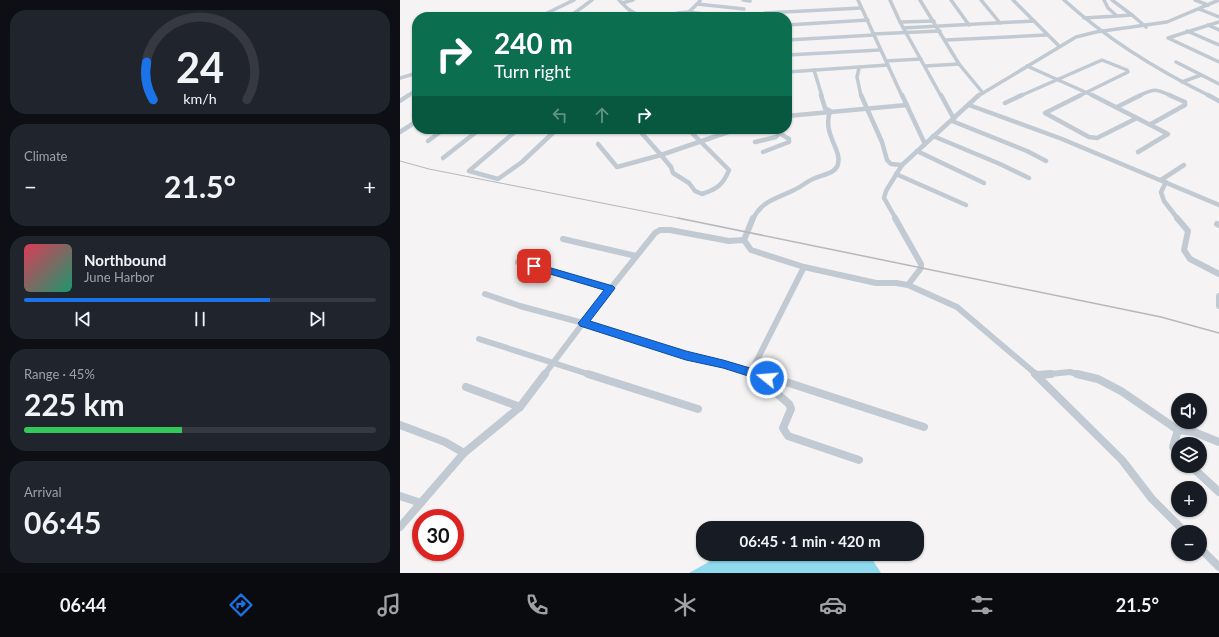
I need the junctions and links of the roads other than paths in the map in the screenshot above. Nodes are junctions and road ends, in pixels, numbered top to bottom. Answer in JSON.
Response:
{"nodes":[{"id":1,"x":574,"y":0,"type":"edge"},
{"id":2,"x":592,"y":0,"type":"edge"},
{"id":3,"x":632,"y":0,"type":"edge"},
{"id":4,"x":701,"y":0,"type":"edge"},
{"id":5,"x":743,"y":0,"type":"edge"},
{"id":6,"x":858,"y":0,"type":"edge"},
{"id":7,"x":890,"y":0,"type":"edge"},
{"id":8,"x":920,"y":0,"type":"edge"},
{"id":9,"x":951,"y":0,"type":"edge"},
{"id":10,"x":981,"y":0,"type":"edge"},
{"id":11,"x":1013,"y":0,"type":"edge"},
{"id":12,"x":1064,"y":0,"type":"edge"},
{"id":13,"x":1104,"y":0,"type":"edge"},
{"id":14,"x":1112,"y":0,"type":"edge"},
{"id":15,"x":1195,"y":0,"type":"edge"},
{"id":16,"x":1219,"y":0,"type":"edge"},
{"id":17,"x":621,"y":1,"type":"edge"},
{"id":18,"x":750,"y":1,"type":"edge"},
{"id":19,"x":697,"y":4,"type":"junction"},
{"id":20,"x":1208,"y":5,"type":"junction"},
{"id":21,"x":861,"y":8,"type":"junction"},
{"id":22,"x":744,"y":9,"type":"dead end"},
{"id":23,"x":1199,"y":9,"type":"junction"},
{"id":24,"x":630,"y":11,"type":"joint"},
{"id":25,"x":549,"y":12,"type":"edge"},
{"id":26,"x":576,"y":12,"type":"edge"},
{"id":27,"x":689,"y":12,"type":"edge"},
{"id":28,"x":784,"y":12,"type":"edge"},
{"id":29,"x":1116,"y":16,"type":"junction"},
{"id":30,"x":1132,"y":16,"type":"junction"},
{"id":31,"x":1219,"y":17,"type":"edge"},
{"id":32,"x":1084,"y":18,"type":"junction"},
{"id":33,"x":868,"y":20,"type":"junction"},
{"id":34,"x":934,"y":21,"type":"junction"},
{"id":35,"x":900,"y":22,"type":"junction"},
{"id":36,"x":1034,"y":22,"type":"junction"},
{"id":37,"x":1219,"y":22,"type":"edge"},
{"id":38,"x":1000,"y":23,"type":"junction"},
{"id":39,"x":969,"y":24,"type":"junction"},
{"id":40,"x":1208,"y":25,"type":"junction"},
{"id":41,"x":792,"y":26,"type":"edge"},
{"id":42,"x":937,"y":26,"type":"junction"},
{"id":43,"x":1146,"y":26,"type":"junction"},
{"id":44,"x":903,"y":28,"type":"junction"},
{"id":45,"x":1219,"y":30,"type":"edge"},
{"id":46,"x":940,"y":31,"type":"junction"},
{"id":47,"x":1187,"y":31,"type":"junction"},
{"id":48,"x":906,"y":32,"type":"junction"},
{"id":49,"x":1101,"y":32,"type":"junction"},
{"id":50,"x":874,"y":35,"type":"junction"},
{"id":51,"x":1046,"y":35,"type":"junction"},
{"id":52,"x":792,"y":40,"type":"edge"},
{"id":53,"x":946,"y":40,"type":"junction"},
{"id":54,"x":1219,"y":45,"type":"edge"},
{"id":55,"x":1058,"y":46,"type":"junction"},
{"id":56,"x":880,"y":50,"type":"junction"},
{"id":57,"x":792,"y":56,"type":"edge"},
{"id":58,"x":921,"y":59,"type":"junction"},
{"id":59,"x":1176,"y":62,"type":"dead end"},
{"id":60,"x":1219,"y":62,"type":"edge"},
{"id":61,"x":887,"y":63,"type":"junction"},
{"id":62,"x":959,"y":64,"type":"junction"},
{"id":63,"x":925,"y":66,"type":"junction"},
{"id":64,"x":1027,"y":66,"type":"junction"},
{"id":65,"x":859,"y":68,"type":"junction"},
{"id":66,"x":814,"y":70,"type":"junction"},
{"id":67,"x":792,"y":72,"type":"edge"},
{"id":68,"x":412,"y":74,"type":"edge"},
{"id":69,"x":1201,"y":75,"type":"junction"},
{"id":70,"x":400,"y":78,"type":"edge"},
{"id":71,"x":1056,"y":79,"type":"junction"},
{"id":72,"x":1182,"y":82,"type":"junction"},
{"id":73,"x":1219,"y":84,"type":"edge"},
{"id":74,"x":984,"y":92,"type":"junction"},
{"id":75,"x":412,"y":93,"type":"edge"},
{"id":76,"x":1086,"y":93,"type":"junction"},
{"id":77,"x":400,"y":101,"type":"edge"},
{"id":78,"x":1219,"y":101,"type":"edge"},
{"id":79,"x":1005,"y":103,"type":"dead end"},
{"id":80,"x":908,"y":105,"type":"junction"},
{"id":81,"x":969,"y":105,"type":"junction"},
{"id":82,"x":1117,"y":107,"type":"junction"},
{"id":83,"x":825,"y":108,"type":"junction"},
{"id":84,"x":866,"y":108,"type":"junction"},
{"id":85,"x":830,"y":111,"type":"junction"},
{"id":86,"x":820,"y":112,"type":"junction"},
{"id":87,"x":792,"y":115,"type":"edge"},
{"id":88,"x":1137,"y":118,"type":"junction"},
{"id":89,"x":953,"y":120,"type":"junction"},
{"id":90,"x":412,"y":124,"type":"edge"},
{"id":91,"x":1152,"y":124,"type":"junction"},
{"id":92,"x":400,"y":132,"type":"edge"},
{"id":93,"x":437,"y":134,"type":"edge"},
{"id":94,"x":474,"y":134,"type":"edge"},
{"id":95,"x":512,"y":134,"type":"edge"},
{"id":96,"x":552,"y":134,"type":"edge"},
{"id":97,"x":642,"y":134,"type":"edge"},
{"id":98,"x":693,"y":134,"type":"edge"},
{"id":99,"x":722,"y":134,"type":"edge"},
{"id":100,"x":781,"y":134,"type":"joint"},
{"id":101,"x":933,"y":136,"type":"junction"},
{"id":102,"x":428,"y":141,"type":"dead end"},
{"id":103,"x":700,"y":141,"type":"junction"},
{"id":104,"x":755,"y":142,"type":"dead end"},
{"id":105,"x":598,"y":144,"type":"dead end"},
{"id":106,"x":925,"y":144,"type":"junction"},
{"id":107,"x":917,"y":151,"type":"junction"},
{"id":108,"x":763,"y":152,"type":"dead end"},
{"id":109,"x":1138,"y":152,"type":"dead end"},
{"id":110,"x":661,"y":155,"type":"junction"},
{"id":111,"x":443,"y":158,"type":"dead end"},
{"id":112,"x":1046,"y":161,"type":"dead end"},
{"id":113,"x":902,"y":165,"type":"junction"},
{"id":114,"x":1184,"y":165,"type":"dead end"},
{"id":115,"x":896,"y":174,"type":"junction"},
{"id":116,"x":1029,"y":178,"type":"dead end"},
{"id":117,"x":1163,"y":181,"type":"junction"},
{"id":118,"x":984,"y":183,"type":"dead end"},
{"id":119,"x":966,"y":205,"type":"dead end"},
{"id":120,"x":1219,"y":205,"type":"edge"},
{"id":121,"x":563,"y":239,"type":"dead end"},
{"id":122,"x":744,"y":240,"type":"junction"},
{"id":123,"x":636,"y":256,"type":"junction"},
{"id":124,"x":518,"y":262,"type":"dead end"},
{"id":125,"x":804,"y":267,"type":"junction"},
{"id":126,"x":1219,"y":274,"type":"edge"},
{"id":127,"x":908,"y":285,"type":"junction"},
{"id":128,"x":610,"y":288,"type":"junction"},
{"id":129,"x":485,"y":294,"type":"dead end"},
{"id":130,"x":1219,"y":296,"type":"edge"},
{"id":131,"x":1219,"y":306,"type":"edge"},
{"id":132,"x":583,"y":323,"type":"junction"},
{"id":133,"x":479,"y":339,"type":"dead end"},
{"id":134,"x":554,"y":362,"type":"junction"},
{"id":135,"x":754,"y":374,"type":"junction"},
{"id":136,"x":1037,"y":375,"type":"junction"},
{"id":137,"x":466,"y":387,"type":"dead end"},
{"id":138,"x":520,"y":407,"type":"junction"},
{"id":139,"x":698,"y":409,"type":"dead end"},
{"id":140,"x":400,"y":425,"type":"edge"},
{"id":141,"x":924,"y":427,"type":"dead end"},
{"id":142,"x":1178,"y":430,"type":"junction"},
{"id":143,"x":1176,"y":437,"type":"edge"},
{"id":144,"x":1219,"y":442,"type":"edge"},
{"id":145,"x":464,"y":453,"type":"junction"},
{"id":146,"x":859,"y":460,"type":"dead end"},
{"id":147,"x":1199,"y":473,"type":"edge"},
{"id":148,"x":1219,"y":492,"type":"edge"},
{"id":149,"x":400,"y":496,"type":"edge"},
{"id":150,"x":421,"y":503,"type":"junction"},
{"id":151,"x":1178,"y":525,"type":"edge"},
{"id":152,"x":400,"y":527,"type":"edge"},
{"id":153,"x":1207,"y":555,"type":"edge"},
{"id":154,"x":1219,"y":567,"type":"edge"}],
"edges":[{"from":1,"to":25,"type":"street"},
{"from":2,"to":26,"type":"street"},
{"from":3,"to":17,"type":"street"},
{"from":3,"to":24,"type":"street"},
{"from":4,"to":19,"type":"street"},
{"from":5,"to":18,"type":"street"},
{"from":6,"to":21,"type":"street"},
{"from":7,"to":35,"type":"street"},
{"from":8,"to":34,"type":"street"},
{"from":9,"to":39,"type":"street"},
{"from":10,"to":38,"type":"street"},
{"from":11,"to":36,"type":"street"},
{"from":12,"to":32,"type":"street"},
{"from":13,"to":29,"type":"street"},
{"from":14,"to":30,"type":"street"},
{"from":15,"to":20,"type":"street"},
{"from":16,"to":20,"type":"street"},
{"from":17,"to":24,"type":"street"},
{"from":19,"to":22,"type":"street"},
{"from":19,"to":27,"type":"street"},
{"from":20,"to":23,"type":"street"},
{"from":21,"to":28,"type":"street"},
{"from":21,"to":33,"type":"street"},
{"from":23,"to":31,"type":"street"},
{"from":23,"to":43,"type":"street"},
{"from":29,"to":30,"type":"street"},
{"from":29,"to":32,"type":"street"},
{"from":30,"to":43,"type":"street"},
{"from":32,"to":49,"type":"street"},
{"from":33,"to":41,"type":"street"},
{"from":33,"to":50,"type":"street"},
{"from":34,"to":35,"type":"street"},
{"from":34,"to":42,"type":"street"},
{"from":35,"to":44,"type":"street"},
{"from":36,"to":38,"type":"street"},
{"from":36,"to":51,"type":"street"},
{"from":37,"to":40,"type":"street"},
{"from":38,"to":39,"type":"street"},
{"from":39,"to":42,"type":"street"},
{"from":40,"to":45,"type":"street"},
{"from":40,"to":47,"type":"street"},
{"from":42,"to":44,"type":"street"},
{"from":42,"to":46,"type":"street"},
{"from":43,"to":49,"type":"street"},
{"from":44,"to":48,"type":"street"},
{"from":46,"to":48,"type":"street"},
{"from":46,"to":53,"type":"street"},
{"from":47,"to":54,"type":"street"},
{"from":47,"to":60,"type":"street"},
{"from":48,"to":50,"type":"street"},
{"from":48,"to":58,"type":"street"},
{"from":49,"to":55,"type":"street"},
{"from":49,"to":72,"type":"street"},
{"from":50,"to":52,"type":"street"},
{"from":50,"to":56,"type":"street"},
{"from":51,"to":53,"type":"street"},
{"from":51,"to":55,"type":"street"},
{"from":53,"to":62,"type":"street"},
{"from":55,"to":64,"type":"street"},
{"from":56,"to":57,"type":"street"},
{"from":56,"to":61,"type":"street"},
{"from":58,"to":61,"type":"street"},
{"from":58,"to":63,"type":"street"},
{"from":59,"to":69,"type":"street"},
{"from":61,"to":65,"type":"street"},
{"from":61,"to":80,"type":"street"},
{"from":62,"to":63,"type":"street"},
{"from":62,"to":74,"type":"street"},
{"from":63,"to":89,"type":"street"},
{"from":64,"to":71,"type":"street"},
{"from":64,"to":74,"type":"street"},
{"from":65,"to":66,"type":"street"},
{"from":65,"to":84,"type":"street"},
{"from":66,"to":67,"type":"street"},
{"from":66,"to":83,"type":"street"},
{"from":68,"to":70,"type":"street"},
{"from":69,"to":72,"type":"street"},
{"from":69,"to":73,"type":"street"},
{"from":71,"to":76,"type":"street"},
{"from":71,"to":76,"type":"street"},
{"from":71,"to":79,"type":"street"},
{"from":72,"to":78,"type":"street"},
{"from":74,"to":81,"type":"street"},
{"from":75,"to":77,"type":"street"},
{"from":76,"to":82,"type":"street"},
{"from":76,"to":88,"type":"street"},
{"from":80,"to":84,"type":"street"},
{"from":80,"to":106,"type":"street"},
{"from":81,"to":89,"type":"street"},
{"from":81,"to":117,"type":"street"},
{"from":82,"to":88,"type":"street"},
{"from":82,"to":91,"type":"street"},
{"from":83,"to":85,"type":"street"},
{"from":83,"to":86,"type":"street"},
{"from":84,"to":85,"type":"street"},
{"from":84,"to":113,"type":"street"},
{"from":85,"to":86,"type":"street"},
{"from":85,"to":122,"type":"street"},
{"from":86,"to":87,"type":"street"},
{"from":88,"to":91,"type":"street"},
{"from":89,"to":101,"type":"street"},
{"from":89,"to":112,"type":"street"},
{"from":90,"to":92,"type":"street"},
{"from":91,"to":109,"type":"street"},
{"from":93,"to":102,"type":"street"},
{"from":94,"to":111,"type":"street"},
{"from":95,"to":96,"type":"street"},
{"from":97,"to":110,"type":"street"},
{"from":98,"to":103,"type":"street"},
{"from":99,"to":103,"type":"street"},
{"from":100,"to":104,"type":"street"},
{"from":100,"to":108,"type":"street"},
{"from":101,"to":106,"type":"street"},
{"from":101,"to":116,"type":"street"},
{"from":103,"to":110,"type":"street"},
{"from":103,"to":110,"type":"street"},
{"from":105,"to":110,"type":"street"},
{"from":106,"to":107,"type":"street"},
{"from":107,"to":113,"type":"street"},
{"from":107,"to":118,"type":"street"},
{"from":113,"to":115,"type":"street"},
{"from":114,"to":117,"type":"street"},
{"from":115,"to":119,"type":"street"},
{"from":115,"to":127,"type":"street"},
{"from":117,"to":120,"type":"street"},
{"from":117,"to":126,"type":"street"},
{"from":121,"to":123,"type":"street"},
{"from":122,"to":123,"type":"street"},
{"from":122,"to":125,"type":"street"},
{"from":123,"to":128,"type":"street"},
{"from":124,"to":128,"type":"street"},
{"from":125,"to":127,"type":"street"},
{"from":125,"to":135,"type":"street"},
{"from":127,"to":136,"type":"street"},
{"from":128,"to":132,"type":"street"},
{"from":129,"to":132,"type":"street"},
{"from":130,"to":131,"type":"street"},
{"from":132,"to":134,"type":"street"},
{"from":132,"to":135,"type":"street"},
{"from":133,"to":134,"type":"street"},
{"from":134,"to":138,"type":"street"},
{"from":134,"to":139,"type":"street"},
{"from":135,"to":141,"type":"street"},
{"from":135,"to":146,"type":"street"},
{"from":136,"to":142,"type":"street"},
{"from":136,"to":151,"type":"street"},
{"from":137,"to":138,"type":"street"},
{"from":138,"to":145,"type":"street"},
{"from":140,"to":145,"type":"street"},
{"from":142,"to":143,"type":"street"},
{"from":142,"to":144,"type":"street"},
{"from":145,"to":150,"type":"street"},
{"from":147,"to":148,"type":"street"},
{"from":149,"to":150,"type":"street"},
{"from":150,"to":152,"type":"street"},
{"from":153,"to":154,"type":"street"}]}
